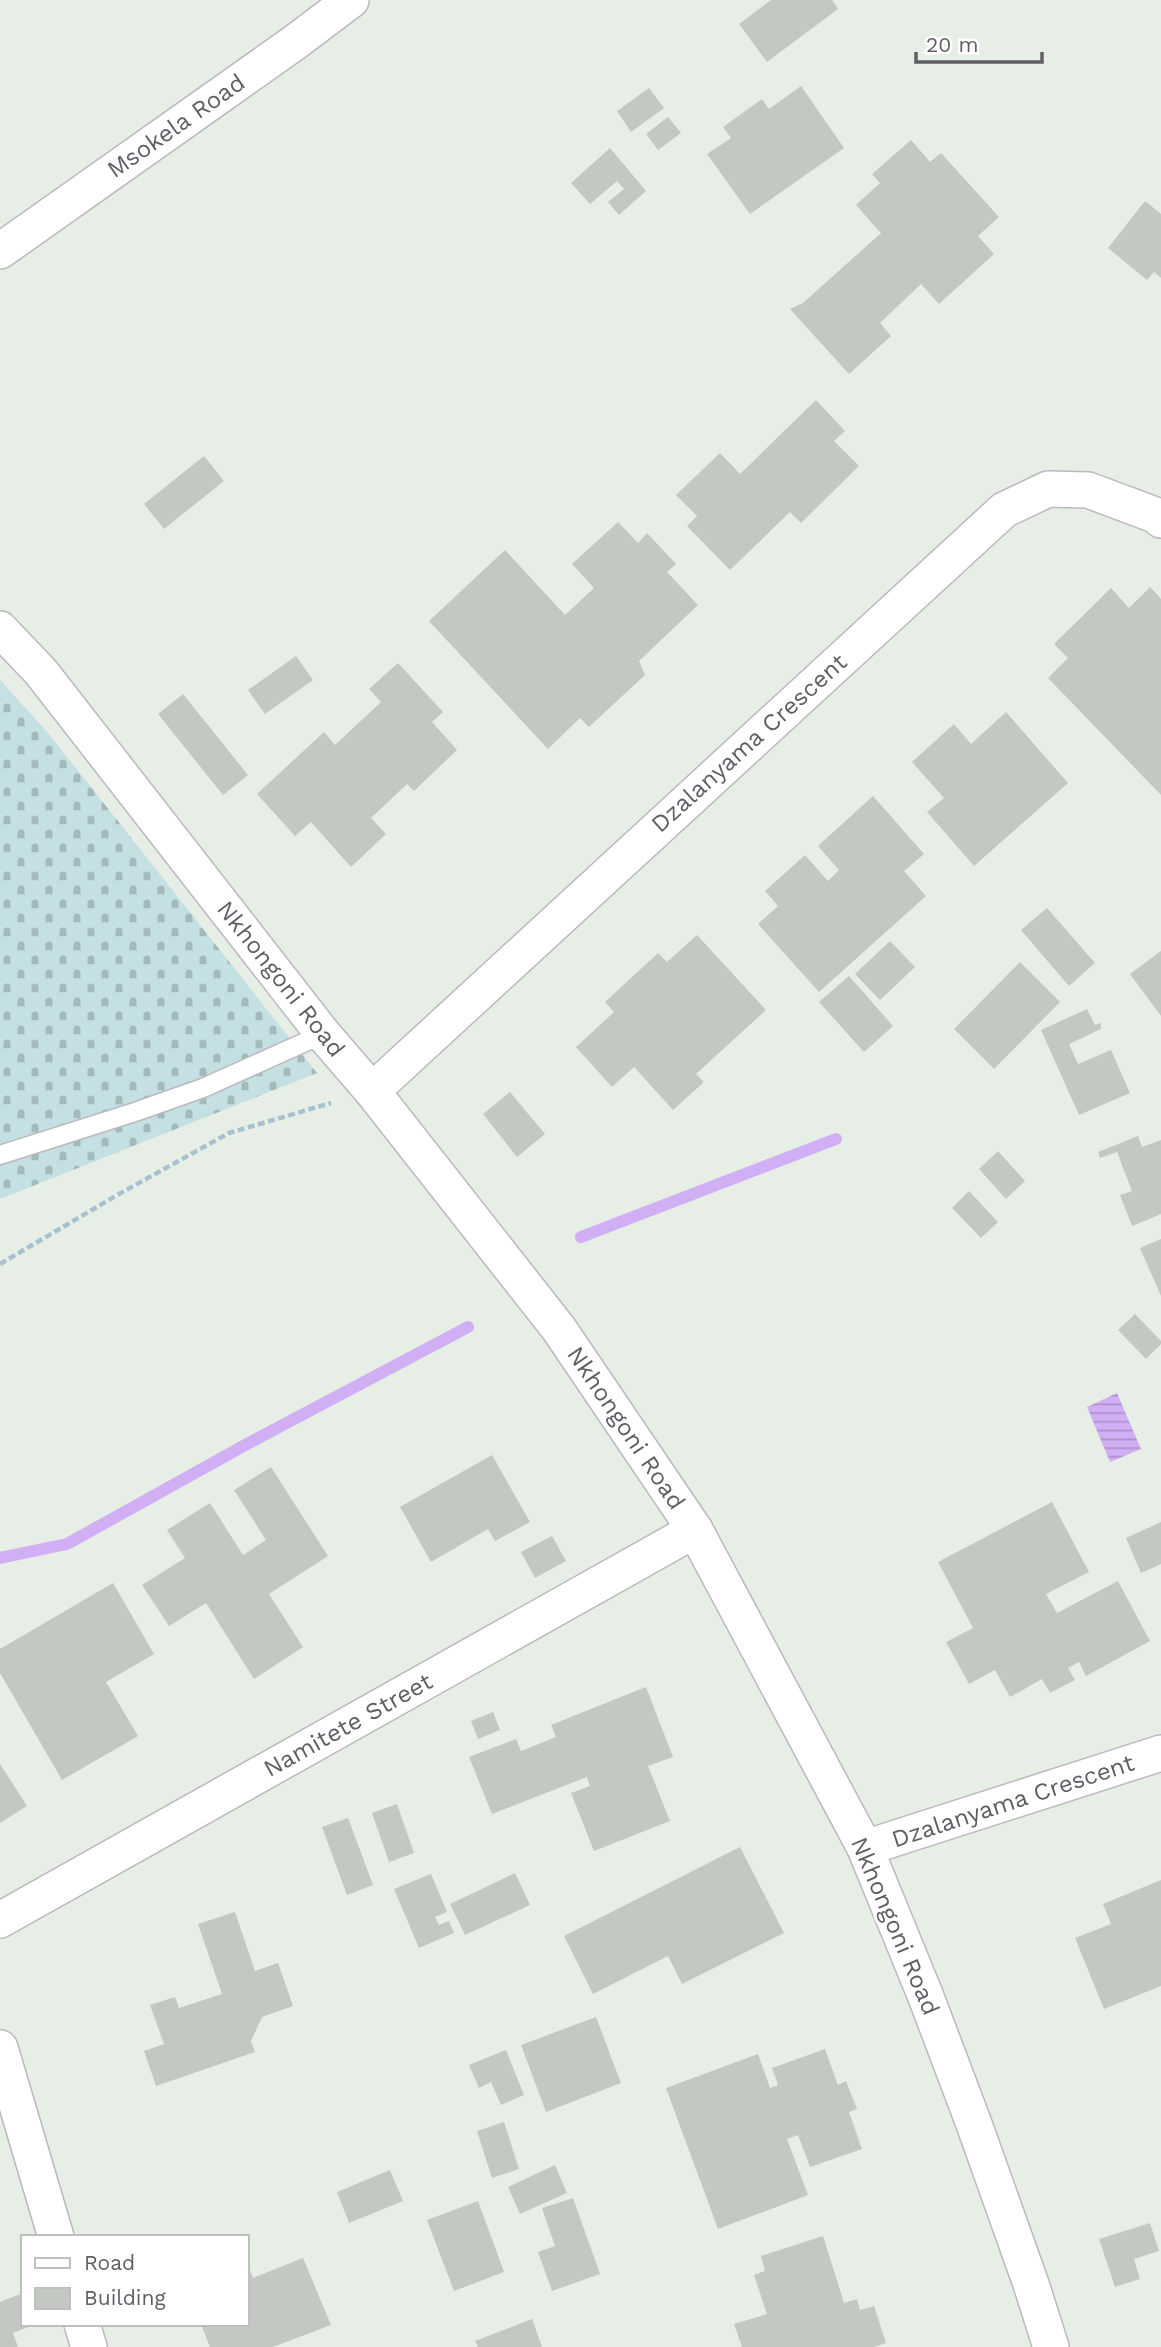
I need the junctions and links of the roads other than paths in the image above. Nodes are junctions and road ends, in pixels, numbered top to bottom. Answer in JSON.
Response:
{"nodes":[{"id":1,"x":351,"y":0,"type":"edge"},
{"id":2,"x":0,"y":251,"type":"edge"},
{"id":3,"x":1161,"y":520,"type":"edge"},
{"id":4,"x":0,"y":629,"type":"edge"},
{"id":5,"x":323,"y":1034,"type":"junction"},
{"id":6,"x":372,"y":1091,"type":"junction"},
{"id":7,"x":0,"y":1155,"type":"edge"},
{"id":8,"x":695,"y":1530,"type":"junction"},
{"id":9,"x":1161,"y":1753,"type":"edge"},
{"id":10,"x":865,"y":1848,"type":"junction"},
{"id":11,"x":0,"y":1920,"type":"edge"},
{"id":12,"x":0,"y":2048,"type":"edge"},
{"id":13,"x":55,"y":2235,"type":"edge"},
{"id":14,"x":83,"y":2326,"type":"edge"},
{"id":15,"x":89,"y":2347,"type":"edge"},
{"id":16,"x":1051,"y":2347,"type":"edge"}],
"edges":[{"from":1,"to":2,"type":"street","name":"Msokela Road"},
{"from":3,"to":6,"type":"street","name":"Dzalanyama Crescent"},
{"from":4,"to":5,"type":"street","name":"Nkhongoni Road"},
{"from":5,"to":6,"type":"street","name":"Nkhongoni Road"},
{"from":5,"to":7,"type":"lane"},
{"from":6,"to":8,"type":"street","name":"Nkhongoni Road"},
{"from":8,"to":10,"type":"street","name":"Nkhongoni Road"},
{"from":8,"to":11,"type":"street","name":"Namitete Street"},
{"from":9,"to":10,"type":"street","name":"Dzalanyama Crescent"},
{"from":10,"to":16,"type":"street","name":"Nkhongoni Road"},
{"from":12,"to":13,"type":"street"},
{"from":14,"to":15,"type":"street"}]}
